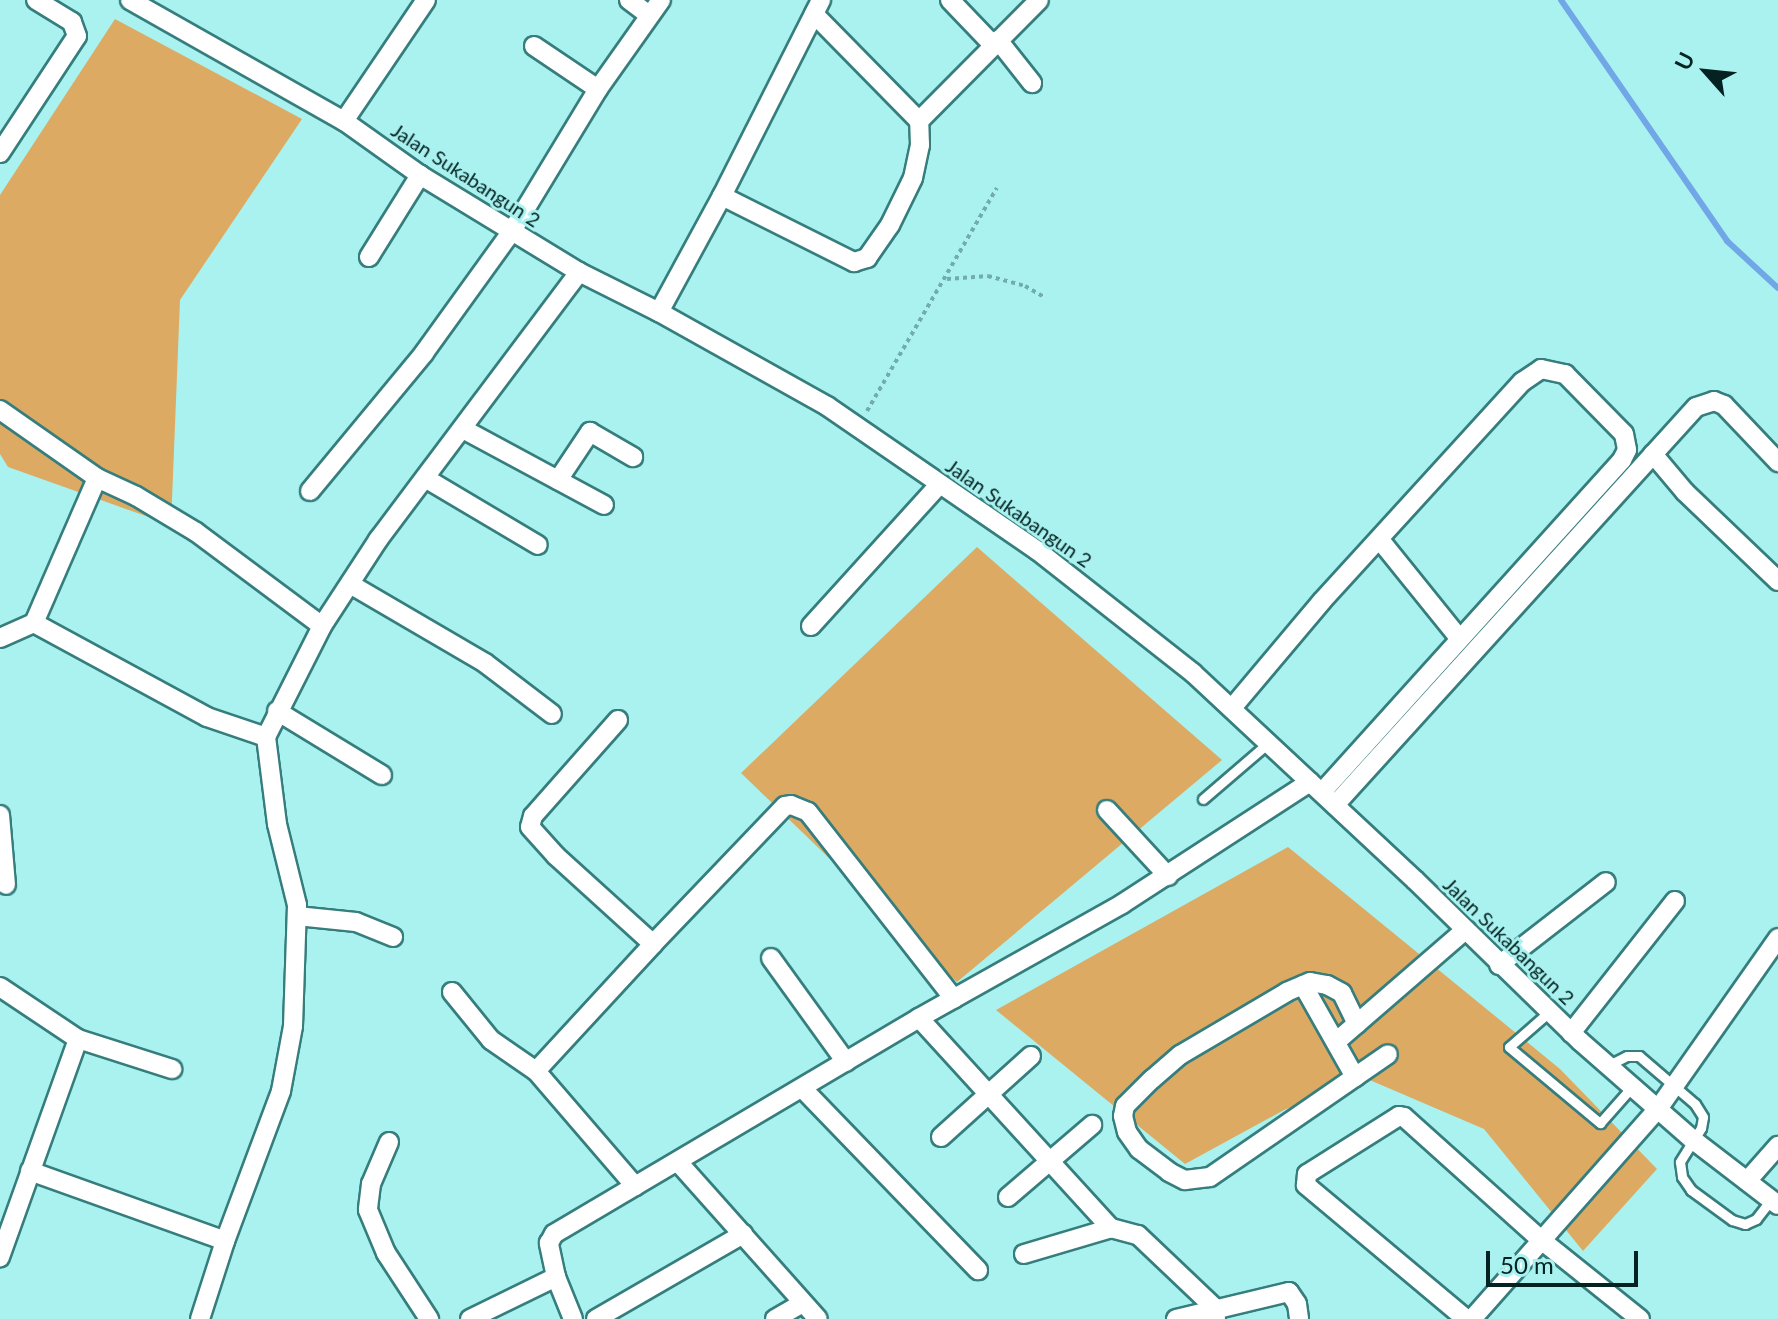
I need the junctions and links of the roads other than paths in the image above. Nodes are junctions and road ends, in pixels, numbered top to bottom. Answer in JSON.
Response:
{"nodes":[{"id":1,"x":36,"y":0,"type":"edge"},
{"id":2,"x":130,"y":0,"type":"edge"},
{"id":3,"x":426,"y":0,"type":"edge"},
{"id":4,"x":629,"y":0,"type":"edge"},
{"id":5,"x":661,"y":0,"type":"edge"},
{"id":6,"x":950,"y":0,"type":"edge"},
{"id":7,"x":1039,"y":0,"type":"edge"},
{"id":8,"x":157,"y":6,"type":"edge"},
{"id":9,"x":817,"y":7,"type":"edge"},
{"id":10,"x":649,"y":15,"type":"junction"},
{"id":11,"x":996,"y":43,"type":"junction"},
{"id":12,"x":534,"y":46,"type":"dead end"},
{"id":13,"x":1032,"y":83,"type":"dead end"},
{"id":14,"x":598,"y":89,"type":"junction"},
{"id":15,"x":344,"y":121,"type":"junction"},
{"id":16,"x":919,"y":121,"type":"junction"},
{"id":17,"x":0,"y":153,"type":"edge"},
{"id":18,"x":420,"y":175,"type":"junction"},
{"id":19,"x":722,"y":196,"type":"junction"},
{"id":20,"x":512,"y":231,"type":"junction"},
{"id":21,"x":369,"y":257,"type":"dead end"},
{"id":22,"x":579,"y":272,"type":"junction"},
{"id":23,"x":659,"y":312,"type":"junction"},
{"id":24,"x":0,"y":410,"type":"edge"},
{"id":25,"x":463,"y":429,"type":"junction"},
{"id":26,"x":1653,"y":454,"type":"junction"},
{"id":27,"x":633,"y":457,"type":"dead end"},
{"id":28,"x":1778,"y":462,"type":"edge"},
{"id":29,"x":97,"y":478,"type":"junction"},
{"id":30,"x":425,"y":478,"type":"junction"},
{"id":31,"x":558,"y":480,"type":"junction"},
{"id":32,"x":939,"y":485,"type":"junction"},
{"id":33,"x":310,"y":491,"type":"dead end"},
{"id":34,"x":604,"y":505,"type":"dead end"},
{"id":35,"x":1380,"y":540,"type":"junction"},
{"id":36,"x":538,"y":545,"type":"dead end"},
{"id":37,"x":1778,"y":581,"type":"edge"},
{"id":38,"x":350,"y":584,"type":"junction"},
{"id":39,"x":34,"y":623,"type":"junction"},
{"id":40,"x":322,"y":626,"type":"junction"},
{"id":41,"x":811,"y":626,"type":"dead end"},
{"id":42,"x":0,"y":638,"type":"edge"},
{"id":43,"x":1460,"y":639,"type":"junction"},
{"id":44,"x":1232,"y":708,"type":"junction"},
{"id":45,"x":277,"y":711,"type":"junction"},
{"id":46,"x":552,"y":714,"type":"dead end"},
{"id":47,"x":618,"y":720,"type":"dead end"},
{"id":48,"x":266,"y":737,"type":"junction"},
{"id":49,"x":1268,"y":743,"type":"junction"},
{"id":50,"x":382,"y":775,"type":"dead end"},
{"id":51,"x":1322,"y":793,"type":"junction"},
{"id":52,"x":1203,"y":799,"type":"dead end"},
{"id":53,"x":1107,"y":810,"type":"dead end"},
{"id":54,"x":0,"y":815,"type":"edge"},
{"id":55,"x":1168,"y":876,"type":"junction"},
{"id":56,"x":1606,"y":882,"type":"dead end"},
{"id":57,"x":6,"y":885,"type":"dead end"},
{"id":58,"x":1675,"y":901,"type":"dead end"},
{"id":59,"x":297,"y":916,"type":"junction"},
{"id":60,"x":1464,"y":931,"type":"junction"},
{"id":61,"x":393,"y":937,"type":"dead end"},
{"id":62,"x":1778,"y":938,"type":"edge"},
{"id":63,"x":653,"y":944,"type":"junction"},
{"id":64,"x":771,"y":958,"type":"dead end"},
{"id":65,"x":1499,"y":965,"type":"junction"},
{"id":66,"x":1303,"y":985,"type":"junction"},
{"id":67,"x":0,"y":987,"type":"edge"},
{"id":68,"x":452,"y":992,"type":"dead end"},
{"id":69,"x":954,"y":999,"type":"junction"},
{"id":70,"x":1549,"y":1012,"type":"junction"},
{"id":71,"x":919,"y":1018,"type":"junction"},
{"id":72,"x":1357,"y":1024,"type":"junction"},
{"id":73,"x":1571,"y":1033,"type":"junction"},
{"id":74,"x":78,"y":1039,"type":"junction"},
{"id":75,"x":1337,"y":1041,"type":"junction"},
{"id":76,"x":1388,"y":1054,"type":"dead end"},
{"id":77,"x":1031,"y":1056,"type":"dead end"},
{"id":78,"x":846,"y":1062,"type":"junction"},
{"id":79,"x":1607,"y":1066,"type":"junction"},
{"id":80,"x":172,"y":1069,"type":"dead end"},
{"id":81,"x":536,"y":1071,"type":"junction"},
{"id":82,"x":1355,"y":1077,"type":"junction"},
{"id":83,"x":1675,"y":1085,"type":"junction"},
{"id":84,"x":1632,"y":1087,"type":"junction"},
{"id":85,"x":803,"y":1089,"type":"junction"},
{"id":86,"x":986,"y":1095,"type":"junction"},
{"id":87,"x":1658,"y":1109,"type":"junction"},
{"id":88,"x":1092,"y":1125,"type":"dead end"},
{"id":89,"x":941,"y":1137,"type":"dead end"},
{"id":90,"x":1692,"y":1139,"type":"junction"},
{"id":91,"x":389,"y":1142,"type":"dead end"},
{"id":92,"x":1778,"y":1146,"type":"edge"},
{"id":93,"x":678,"y":1162,"type":"junction"},
{"id":94,"x":1050,"y":1162,"type":"junction"},
{"id":95,"x":30,"y":1171,"type":"junction"},
{"id":96,"x":1747,"y":1181,"type":"junction"},
{"id":97,"x":635,"y":1186,"type":"junction"},
{"id":98,"x":1008,"y":1197,"type":"dead end"},
{"id":99,"x":1775,"y":1203,"type":"edge"},
{"id":100,"x":1111,"y":1228,"type":"junction"},
{"id":101,"x":743,"y":1234,"type":"junction"},
{"id":102,"x":1540,"y":1239,"type":"junction"},
{"id":103,"x":225,"y":1241,"type":"junction"},
{"id":104,"x":1024,"y":1254,"type":"dead end"},
{"id":105,"x":0,"y":1257,"type":"edge"},
{"id":106,"x":978,"y":1270,"type":"dead end"},
{"id":107,"x":556,"y":1277,"type":"junction"},
{"id":108,"x":803,"y":1303,"type":"junction"},
{"id":109,"x":1216,"y":1313,"type":"edge"},
{"id":110,"x":200,"y":1319,"type":"edge"},
{"id":111,"x":429,"y":1319,"type":"edge"},
{"id":112,"x":470,"y":1319,"type":"edge"},
{"id":113,"x":573,"y":1319,"type":"edge"},
{"id":114,"x":596,"y":1319,"type":"edge"},
{"id":115,"x":775,"y":1319,"type":"edge"},
{"id":116,"x":818,"y":1319,"type":"edge"},
{"id":117,"x":1176,"y":1319,"type":"edge"},
{"id":118,"x":1299,"y":1319,"type":"edge"},
{"id":119,"x":1469,"y":1319,"type":"edge"},
{"id":120,"x":1640,"y":1319,"type":"edge"}],
"edges":[{"from":1,"to":17,"type":"street"},
{"from":2,"to":8,"type":"street","name":"Jalan Sukabangun 2"},
{"from":3,"to":15,"type":"street"},
{"from":4,"to":10,"type":"street"},
{"from":5,"to":10,"type":"street"},
{"from":6,"to":11,"type":"street"},
{"from":7,"to":11,"type":"street"},
{"from":8,"to":15,"type":"street","name":"Jalan Sukabangun 2"},
{"from":9,"to":16,"type":"street"},
{"from":9,"to":19,"type":"street"},
{"from":10,"to":14,"type":"street"},
{"from":11,"to":13,"type":"street"},
{"from":11,"to":16,"type":"street"},
{"from":12,"to":14,"type":"street"},
{"from":14,"to":20,"type":"street"},
{"from":15,"to":18,"type":"street","name":"Jalan Sukabangun 2"},
{"from":16,"to":19,"type":"street"},
{"from":18,"to":20,"type":"street","name":"Jalan Sukabangun 2"},
{"from":18,"to":21,"type":"street"},
{"from":19,"to":23,"type":"street"},
{"from":20,"to":22,"type":"street","name":"Jalan Sukabangun 2"},
{"from":20,"to":33,"type":"street"},
{"from":22,"to":23,"type":"street","name":"Jalan Sukabangun 2"},
{"from":22,"to":25,"type":"street"},
{"from":23,"to":32,"type":"street","name":"Jalan Sukabangun 2"},
{"from":24,"to":29,"type":"street"},
{"from":25,"to":30,"type":"street"},
{"from":25,"to":31,"type":"street"},
{"from":26,"to":28,"type":"street"},
{"from":26,"to":37,"type":"street"},
{"from":26,"to":51,"type":"street"},
{"from":27,"to":31,"type":"street"},
{"from":29,"to":39,"type":"street"},
{"from":29,"to":40,"type":"street"},
{"from":30,"to":36,"type":"street"},
{"from":30,"to":38,"type":"street"},
{"from":31,"to":34,"type":"street"},
{"from":32,"to":41,"type":"street"},
{"from":32,"to":44,"type":"street","name":"Jalan Sukabangun 2"},
{"from":35,"to":43,"type":"street"},
{"from":35,"to":43,"type":"street"},
{"from":35,"to":44,"type":"street"},
{"from":38,"to":40,"type":"street"},
{"from":38,"to":46,"type":"street"},
{"from":39,"to":42,"type":"street"},
{"from":39,"to":48,"type":"street"},
{"from":40,"to":45,"type":"street"},
{"from":43,"to":51,"type":"street"},
{"from":44,"to":49,"type":"street","name":"Jalan Sukabangun 2"},
{"from":45,"to":48,"type":"street"},
{"from":45,"to":50,"type":"street"},
{"from":47,"to":63,"type":"street"},
{"from":48,"to":59,"type":"street"},
{"from":49,"to":51,"type":"street","name":"Jalan Sukabangun 2"},
{"from":49,"to":52,"type":"lane"},
{"from":51,"to":55,"type":"street"},
{"from":51,"to":60,"type":"street","name":"Jalan Sukabangun 2"},
{"from":53,"to":55,"type":"street"},
{"from":54,"to":57,"type":"street"},
{"from":55,"to":69,"type":"street"},
{"from":56,"to":65,"type":"street"},
{"from":58,"to":73,"type":"street"},
{"from":59,"to":61,"type":"street"},
{"from":59,"to":103,"type":"street"},
{"from":60,"to":65,"type":"street","name":"Jalan Sukabangun 2"},
{"from":60,"to":72,"type":"street"},
{"from":62,"to":83,"type":"street"},
{"from":63,"to":69,"type":"street"},
{"from":63,"to":81,"type":"street"},
{"from":64,"to":78,"type":"street"},
{"from":65,"to":70,"type":"street","name":"Jalan Sukabangun 2"},
{"from":66,"to":72,"type":"street"},
{"from":66,"to":75,"type":"street"},
{"from":66,"to":82,"type":"street"},
{"from":67,"to":74,"type":"street"},
{"from":68,"to":81,"type":"street"},
{"from":69,"to":71,"type":"street"},
{"from":70,"to":73,"type":"street","name":"Jalan Sukabangun 2"},
{"from":70,"to":84,"type":"lane"},
{"from":71,"to":78,"type":"street"},
{"from":71,"to":86,"type":"street"},
{"from":72,"to":75,"type":"street"},
{"from":73,"to":79,"type":"street","name":"Jalan Sukabangun 2"},
{"from":74,"to":80,"type":"street"},
{"from":74,"to":95,"type":"street"},
{"from":75,"to":82,"type":"street"},
{"from":76,"to":82,"type":"street"},
{"from":77,"to":86,"type":"street"},
{"from":78,"to":85,"type":"street"},
{"from":79,"to":83,"type":"lane"},
{"from":79,"to":84,"type":"street","name":"Jalan Sukabangun 2"},
{"from":81,"to":97,"type":"street"},
{"from":83,"to":87,"type":"street"},
{"from":83,"to":90,"type":"lane"},
{"from":84,"to":87,"type":"street","name":"Jalan Sukabangun 2"},
{"from":85,"to":93,"type":"street"},
{"from":85,"to":106,"type":"street"},
{"from":86,"to":89,"type":"street"},
{"from":86,"to":94,"type":"street"},
{"from":87,"to":90,"type":"street","name":"Jalan Sukabangun 2"},
{"from":87,"to":102,"type":"street"},
{"from":88,"to":94,"type":"street"},
{"from":90,"to":96,"type":"street","name":"Jalan Sukabangun 2"},
{"from":90,"to":99,"type":"lane"},
{"from":91,"to":111,"type":"street"},
{"from":92,"to":96,"type":"street"},
{"from":93,"to":97,"type":"street"},
{"from":93,"to":101,"type":"street"},
{"from":94,"to":98,"type":"street"},
{"from":94,"to":100,"type":"street"},
{"from":95,"to":103,"type":"street"},
{"from":95,"to":105,"type":"street"},
{"from":96,"to":99,"type":"street","name":"Jalan Sukabangun 2"},
{"from":97,"to":107,"type":"street"},
{"from":100,"to":104,"type":"street"},
{"from":100,"to":109,"type":"street"},
{"from":101,"to":108,"type":"street"},
{"from":101,"to":114,"type":"street"},
{"from":102,"to":119,"type":"street"},
{"from":102,"to":119,"type":"street"},
{"from":102,"to":120,"type":"street"},
{"from":103,"to":110,"type":"street"},
{"from":107,"to":112,"type":"street"},
{"from":107,"to":113,"type":"street"},
{"from":108,"to":115,"type":"street"},
{"from":108,"to":116,"type":"street"},
{"from":109,"to":117,"type":"street"},
{"from":109,"to":118,"type":"street"}]}
